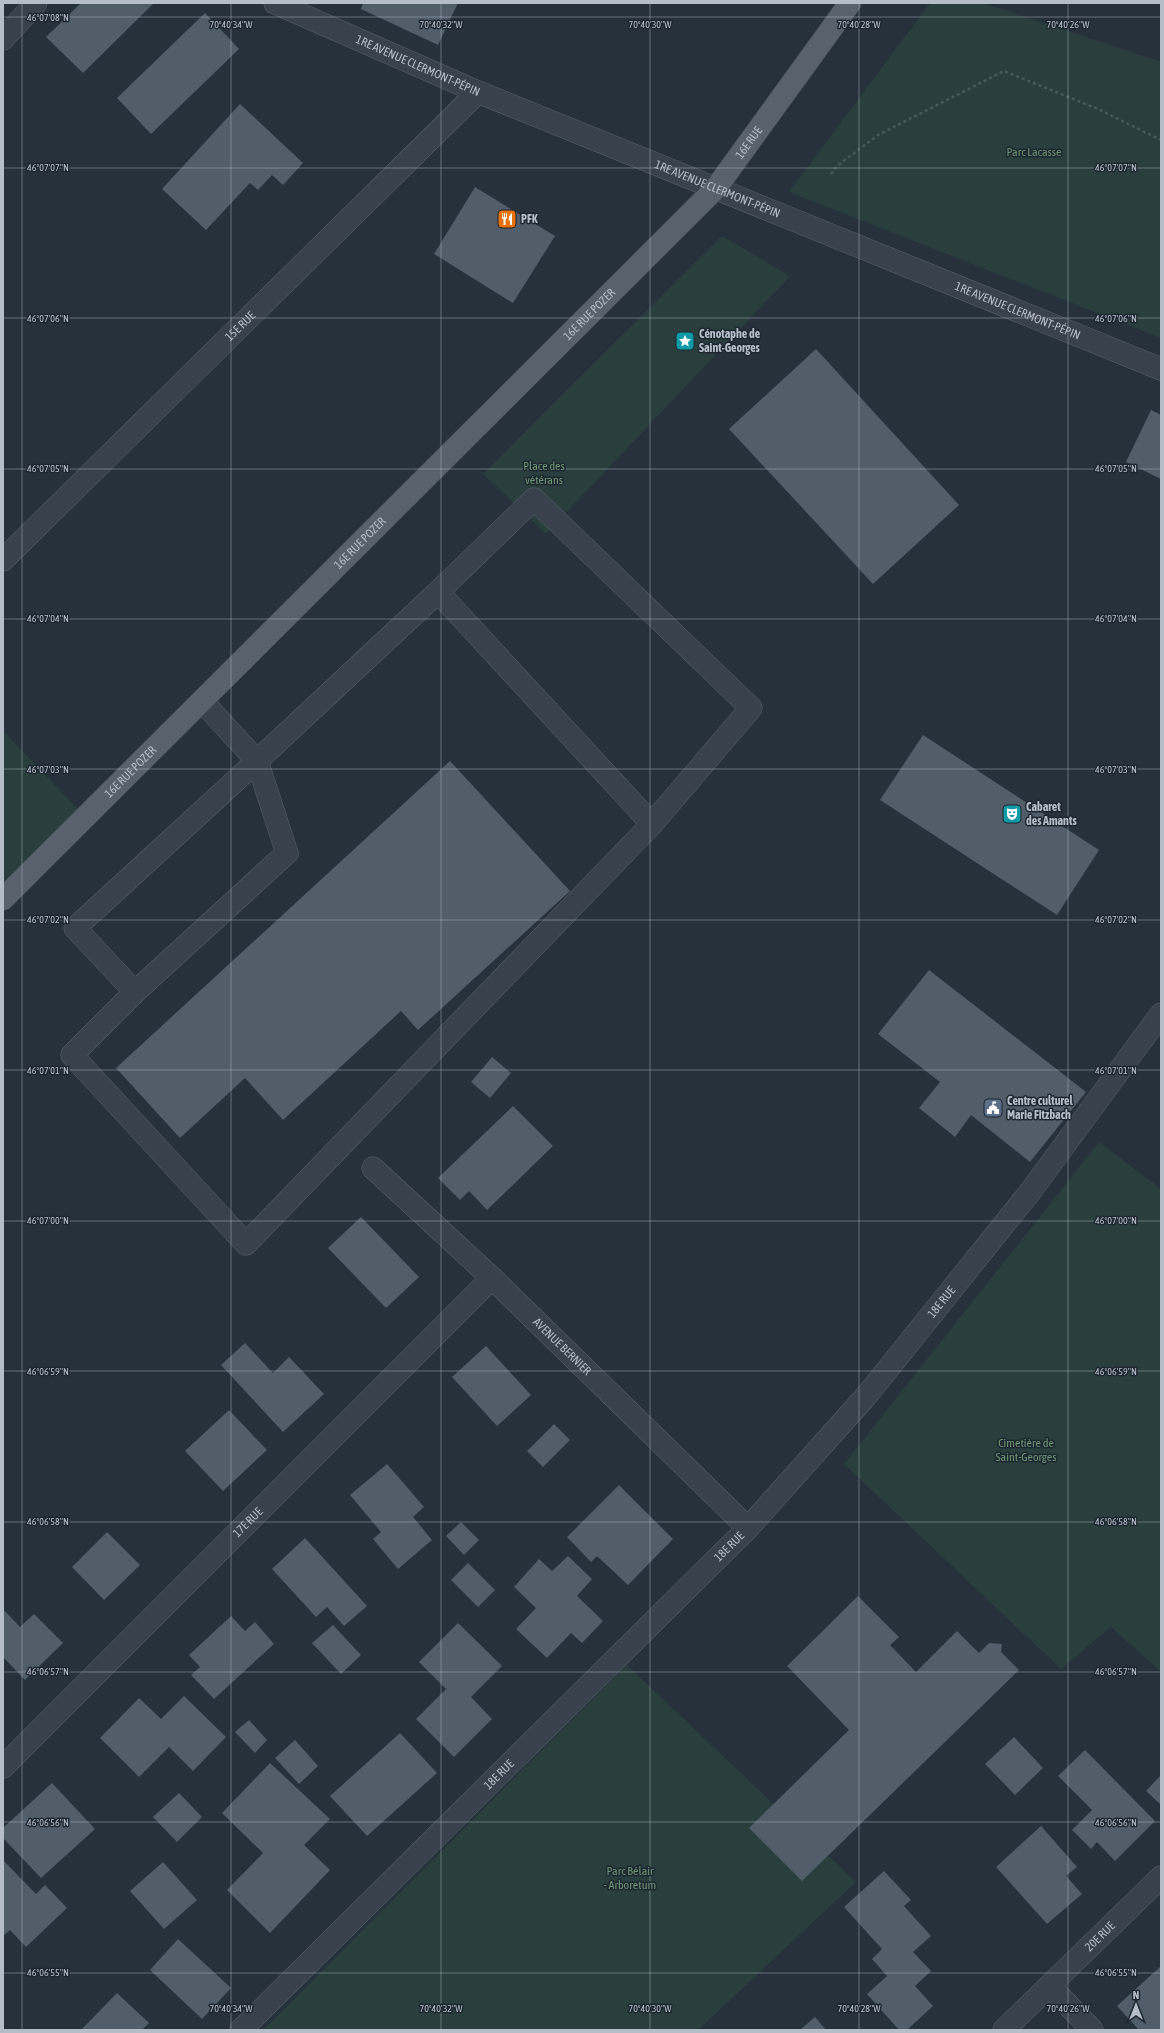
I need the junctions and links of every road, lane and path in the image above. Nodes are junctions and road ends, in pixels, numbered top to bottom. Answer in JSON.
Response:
{"nodes":[{"id":1,"x":36,"y":3,"type":"edge"},
{"id":2,"x":275,"y":3,"type":"edge"},
{"id":3,"x":850,"y":3,"type":"edge"},
{"id":4,"x":3,"y":40,"type":"edge"},
{"id":5,"x":478,"y":92,"type":"junction"},
{"id":6,"x":1161,"y":140,"type":"edge"},
{"id":7,"x":831,"y":174,"type":"dead end"},
{"id":8,"x":716,"y":188,"type":"junction"},
{"id":9,"x":1161,"y":369,"type":"edge"},
{"id":10,"x":3,"y":560,"type":"edge"},
{"id":11,"x":438,"y":592,"type":"junction"},
{"id":12,"x":202,"y":701,"type":"junction"},
{"id":13,"x":257,"y":761,"type":"junction"},
{"id":14,"x":652,"y":824,"type":"junction"},
{"id":15,"x":3,"y":899,"type":"edge"},
{"id":16,"x":134,"y":992,"type":"junction"},
{"id":17,"x":1161,"y":1014,"type":"edge"},
{"id":18,"x":373,"y":1168,"type":"dead end"},
{"id":19,"x":492,"y":1278,"type":"junction"},
{"id":20,"x":748,"y":1528,"type":"junction"},
{"id":21,"x":3,"y":1767,"type":"edge"},
{"id":22,"x":1161,"y":1877,"type":"edge"},
{"id":23,"x":1050,"y":1986,"type":"junction"},
{"id":24,"x":241,"y":2030,"type":"edge"},
{"id":25,"x":1004,"y":2030,"type":"edge"},
{"id":26,"x":1092,"y":2030,"type":"edge"}],
"edges":[{"from":1,"to":4,"type":"street"},
{"from":2,"to":5,"type":"street","name":"1RE AVENUE CLERMONT-PÉPIN"},
{"from":3,"to":8,"type":"main road","name":"16E RUE"},
{"from":5,"to":8,"type":"street","name":"1RE AVENUE CLERMONT-PÉPIN"},
{"from":5,"to":10,"type":"street","name":"15E RUE"},
{"from":6,"to":7,"type":"path"},
{"from":8,"to":9,"type":"street","name":"1RE AVENUE CLERMONT-PÉPIN"},
{"from":8,"to":12,"type":"main road","name":"16E RUE POZER"},
{"from":11,"to":13,"type":"street"},
{"from":11,"to":14,"type":"street"},
{"from":11,"to":14,"type":"street"},
{"from":12,"to":13,"type":"street"},
{"from":12,"to":15,"type":"main road","name":"16E RUE POZER"},
{"from":13,"to":16,"type":"street"},
{"from":13,"to":16,"type":"street"},
{"from":14,"to":16,"type":"street"},
{"from":17,"to":20,"type":"street","name":"18E RUE"},
{"from":18,"to":19,"type":"street","name":"AVENUE BERNIER"},
{"from":19,"to":20,"type":"street","name":"AVENUE BERNIER"},
{"from":19,"to":21,"type":"street","name":"17E RUE"},
{"from":20,"to":24,"type":"street","name":"18E RUE"},
{"from":22,"to":23,"type":"street","name":"20E RUE"},
{"from":23,"to":25,"type":"street","name":"20E RUE"},
{"from":23,"to":26,"type":"street"}]}
